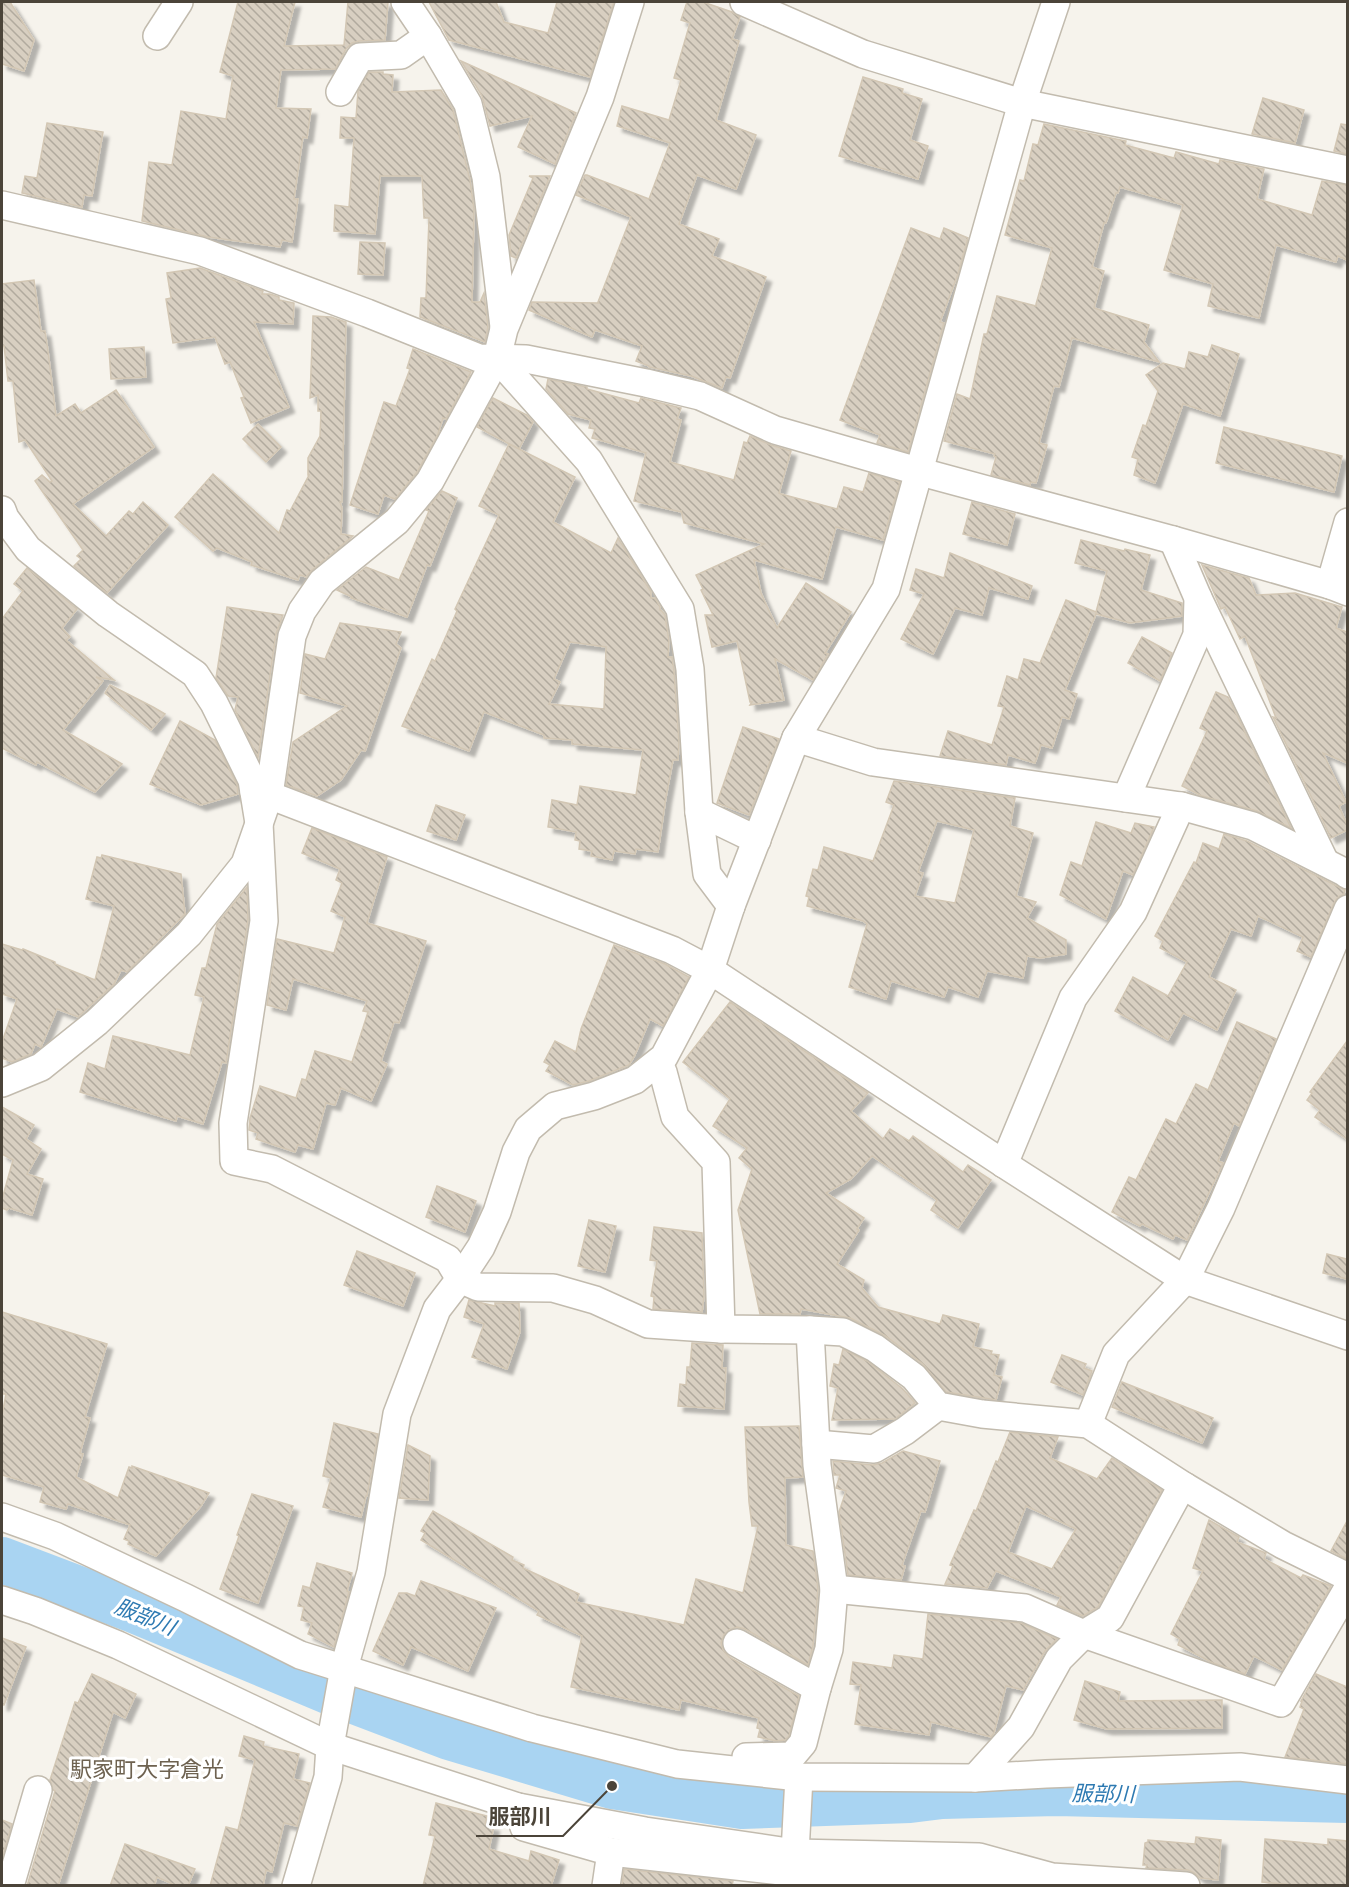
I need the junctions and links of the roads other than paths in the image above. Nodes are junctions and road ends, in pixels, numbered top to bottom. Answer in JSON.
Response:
{"nodes":[{"id":1,"x":179,"y":2,"type":"edge"},
{"id":2,"x":405,"y":2,"type":"edge"},
{"id":3,"x":630,"y":2,"type":"edge"},
{"id":4,"x":744,"y":2,"type":"edge"},
{"id":5,"x":1056,"y":2,"type":"edge"},
{"id":6,"x":157,"y":36,"type":"dead end"},
{"id":7,"x":428,"y":36,"type":"junction"},
{"id":8,"x":340,"y":92,"type":"dead end"},
{"id":9,"x":1022,"y":103,"type":"junction"},
{"id":10,"x":1347,"y":170,"type":"edge"},
{"id":11,"x":2,"y":205,"type":"edge"},
{"id":12,"x":504,"y":330,"type":"junction"},
{"id":13,"x":497,"y":358,"type":"junction"},
{"id":14,"x":921,"y":472,"type":"junction"},
{"id":15,"x":2,"y":516,"type":"edge"},
{"id":16,"x":1347,"y":522,"type":"edge"},
{"id":17,"x":1173,"y":540,"type":"junction"},
{"id":18,"x":1339,"y":589,"type":"edge"},
{"id":19,"x":1198,"y":598,"type":"junction"},
{"id":20,"x":796,"y":738,"type":"junction"},
{"id":21,"x":261,"y":794,"type":"junction"},
{"id":22,"x":1126,"y":798,"type":"junction"},
{"id":23,"x":1181,"y":806,"type":"junction"},
{"id":24,"x":699,"y":812,"type":"junction"},
{"id":25,"x":757,"y":840,"type":"junction"},
{"id":26,"x":253,"y":862,"type":"junction"},
{"id":27,"x":1336,"y":869,"type":"edge"},
{"id":28,"x":731,"y":906,"type":"junction"},
{"id":29,"x":1347,"y":909,"type":"edge"},
{"id":30,"x":710,"y":970,"type":"junction"},
{"id":31,"x":657,"y":1064,"type":"junction"},
{"id":32,"x":2,"y":1083,"type":"edge"},
{"id":33,"x":1004,"y":1164,"type":"junction"},
{"id":34,"x":460,"y":1279,"type":"junction"},
{"id":35,"x":1185,"y":1280,"type":"junction"},
{"id":36,"x":721,"y":1329,"type":"junction"},
{"id":37,"x":810,"y":1330,"type":"junction"},
{"id":38,"x":1347,"y":1335,"type":"edge"},
{"id":39,"x":938,"y":1406,"type":"junction"},
{"id":40,"x":1088,"y":1424,"type":"junction"},
{"id":41,"x":816,"y":1444,"type":"junction"},
{"id":42,"x":1184,"y":1486,"type":"junction"},
{"id":43,"x":2,"y":1517,"type":"edge"},
{"id":44,"x":1347,"y":1577,"type":"edge"},
{"id":45,"x":1347,"y":1588,"type":"edge"},
{"id":46,"x":834,"y":1589,"type":"junction"},
{"id":47,"x":2,"y":1600,"type":"edge"},
{"id":48,"x":1084,"y":1634,"type":"junction"},
{"id":49,"x":737,"y":1643,"type":"dead end"},
{"id":50,"x":343,"y":1674,"type":"junction"},
{"id":51,"x":817,"y":1688,"type":"junction"},
{"id":52,"x":330,"y":1746,"type":"junction"},
{"id":53,"x":722,"y":1768,"type":"junction"},
{"id":54,"x":799,"y":1777,"type":"junction"},
{"id":55,"x":975,"y":1779,"type":"junction"},
{"id":56,"x":1347,"y":1780,"type":"edge"},
{"id":57,"x":38,"y":1790,"type":"dead end"},
{"id":58,"x":518,"y":1807,"type":"junction"},
{"id":59,"x":611,"y":1852,"type":"junction"},
{"id":60,"x":792,"y":1865,"type":"edge"},
{"id":61,"x":915,"y":1881,"type":"edge"},
{"id":62,"x":1052,"y":1881,"type":"edge"},
{"id":63,"x":10,"y":1886,"type":"edge"},
{"id":64,"x":296,"y":1886,"type":"edge"},
{"id":65,"x":606,"y":1886,"type":"edge"},
{"id":66,"x":1186,"y":1886,"type":"edge"}],
"edges":[{"from":1,"to":6,"type":"street"},
{"from":2,"to":7,"type":"street"},
{"from":3,"to":12,"type":"street"},
{"from":4,"to":9,"type":"street"},
{"from":5,"to":9,"type":"street"},
{"from":7,"to":8,"type":"street"},
{"from":7,"to":12,"type":"street"},
{"from":9,"to":10,"type":"street"},
{"from":9,"to":14,"type":"street"},
{"from":11,"to":13,"type":"street"},
{"from":12,"to":13,"type":"street"},
{"from":13,"to":14,"type":"street"},
{"from":13,"to":21,"type":"street"},
{"from":13,"to":24,"type":"street"},
{"from":14,"to":17,"type":"street"},
{"from":14,"to":20,"type":"street"},
{"from":15,"to":21,"type":"street"},
{"from":16,"to":18,"type":"street"},
{"from":17,"to":18,"type":"street"},
{"from":17,"to":19,"type":"street"},
{"from":19,"to":22,"type":"street"},
{"from":19,"to":27,"type":"street"},
{"from":20,"to":22,"type":"street"},
{"from":20,"to":25,"type":"street"},
{"from":21,"to":26,"type":"street"},
{"from":21,"to":30,"type":"street"},
{"from":22,"to":23,"type":"street"},
{"from":23,"to":27,"type":"street"},
{"from":23,"to":33,"type":"street"},
{"from":24,"to":25,"type":"street"},
{"from":24,"to":28,"type":"street"},
{"from":25,"to":28,"type":"street"},
{"from":26,"to":32,"type":"street"},
{"from":26,"to":34,"type":"street"},
{"from":28,"to":30,"type":"street"},
{"from":29,"to":35,"type":"street"},
{"from":30,"to":31,"type":"street"},
{"from":30,"to":33,"type":"street"},
{"from":31,"to":34,"type":"street"},
{"from":31,"to":36,"type":"street"},
{"from":33,"to":35,"type":"street"},
{"from":34,"to":36,"type":"street"},
{"from":34,"to":50,"type":"street"},
{"from":35,"to":38,"type":"street"},
{"from":35,"to":40,"type":"street"},
{"from":36,"to":37,"type":"street"},
{"from":37,"to":39,"type":"street"},
{"from":37,"to":41,"type":"street"},
{"from":39,"to":40,"type":"street"},
{"from":39,"to":41,"type":"street"},
{"from":40,"to":42,"type":"street"},
{"from":41,"to":46,"type":"street"},
{"from":42,"to":44,"type":"street"},
{"from":42,"to":48,"type":"street"},
{"from":43,"to":50,"type":"street"},
{"from":45,"to":48,"type":"street"},
{"from":46,"to":48,"type":"street"},
{"from":46,"to":51,"type":"street"},
{"from":47,"to":52,"type":"street"},
{"from":48,"to":55,"type":"street"},
{"from":49,"to":51,"type":"street"},
{"from":50,"to":52,"type":"street"},
{"from":50,"to":53,"type":"street"},
{"from":51,"to":53,"type":"street"},
{"from":52,"to":58,"type":"street"},
{"from":52,"to":64,"type":"street"},
{"from":53,"to":54,"type":"street"},
{"from":54,"to":55,"type":"street"},
{"from":54,"to":60,"type":"street"},
{"from":55,"to":56,"type":"street"},
{"from":57,"to":63,"type":"street"},
{"from":58,"to":59,"type":"street"},
{"from":58,"to":60,"type":"street"},
{"from":59,"to":60,"type":"street"},
{"from":59,"to":65,"type":"street"},
{"from":60,"to":61,"type":"street"},
{"from":60,"to":62,"type":"street"},
{"from":61,"to":62,"type":"street"},
{"from":62,"to":66,"type":"street"}]}
